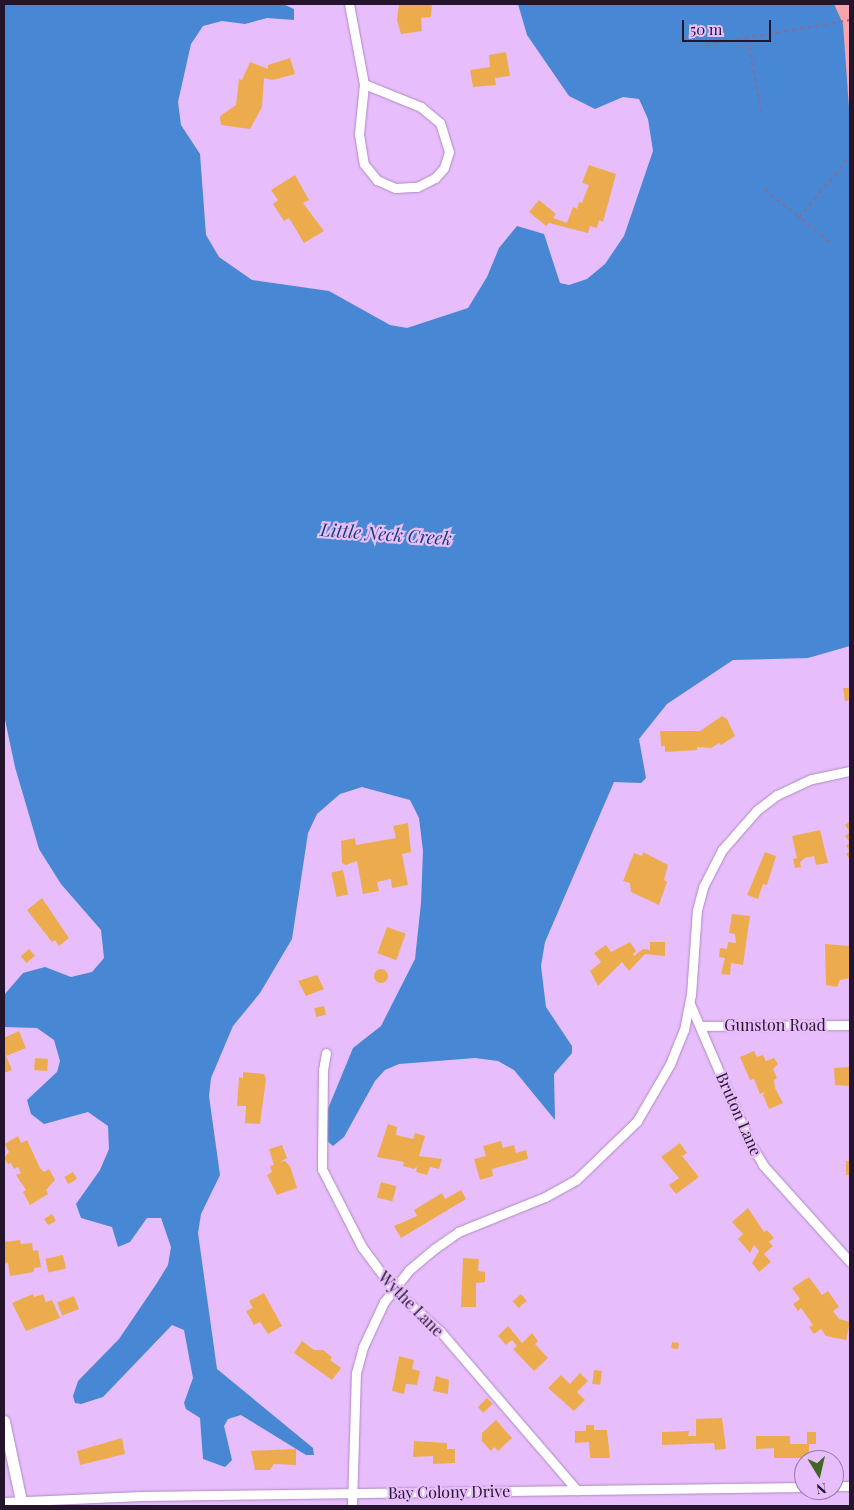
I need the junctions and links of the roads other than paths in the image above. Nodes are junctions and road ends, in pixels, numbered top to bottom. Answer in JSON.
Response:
{"nodes":[{"id":1,"x":349,"y":4,"type":"edge"},
{"id":2,"x":364,"y":84,"type":"junction"},
{"id":3,"x":850,"y":771,"type":"edge"},
{"id":4,"x":690,"y":1004,"type":"junction"},
{"id":5,"x":850,"y":1025,"type":"edge"},
{"id":6,"x":700,"y":1026,"type":"junction"},
{"id":7,"x":326,"y":1053,"type":"dead end"},
{"id":8,"x":850,"y":1262,"type":"edge"},
{"id":9,"x":393,"y":1289,"type":"junction"},
{"id":10,"x":4,"y":1420,"type":"edge"},
{"id":11,"x":794,"y":1487,"type":"edge"},
{"id":12,"x":577,"y":1490,"type":"junction"},
{"id":13,"x":352,"y":1493,"type":"junction"},
{"id":14,"x":4,"y":1502,"type":"edge"},
{"id":15,"x":22,"y":1503,"type":"edge"},
{"id":16,"x":352,"y":1506,"type":"edge"}],
"edges":[{"from":1,"to":2,"type":"street"},
{"from":2,"to":2,"type":"street"},
{"from":3,"to":4,"type":"street"},
{"from":4,"to":6,"type":"street","name":"Bruton Lane"},
{"from":4,"to":9,"type":"street"},
{"from":5,"to":6,"type":"street","name":"Gunston Road"},
{"from":6,"to":8,"type":"street","name":"Bruton Lane"},
{"from":7,"to":9,"type":"street","name":"Wythe Lane"},
{"from":9,"to":12,"type":"street","name":"Wythe Lane"},
{"from":9,"to":13,"type":"street"},
{"from":10,"to":15,"type":"street"},
{"from":11,"to":12,"type":"street","name":"Bay Colony Drive"},
{"from":12,"to":13,"type":"street","name":"Bay Colony Drive"},
{"from":13,"to":15,"type":"street","name":"Bay Colony Drive"},
{"from":13,"to":16,"type":"street"},
{"from":14,"to":15,"type":"street","name":"Bay Colony Drive"}]}
